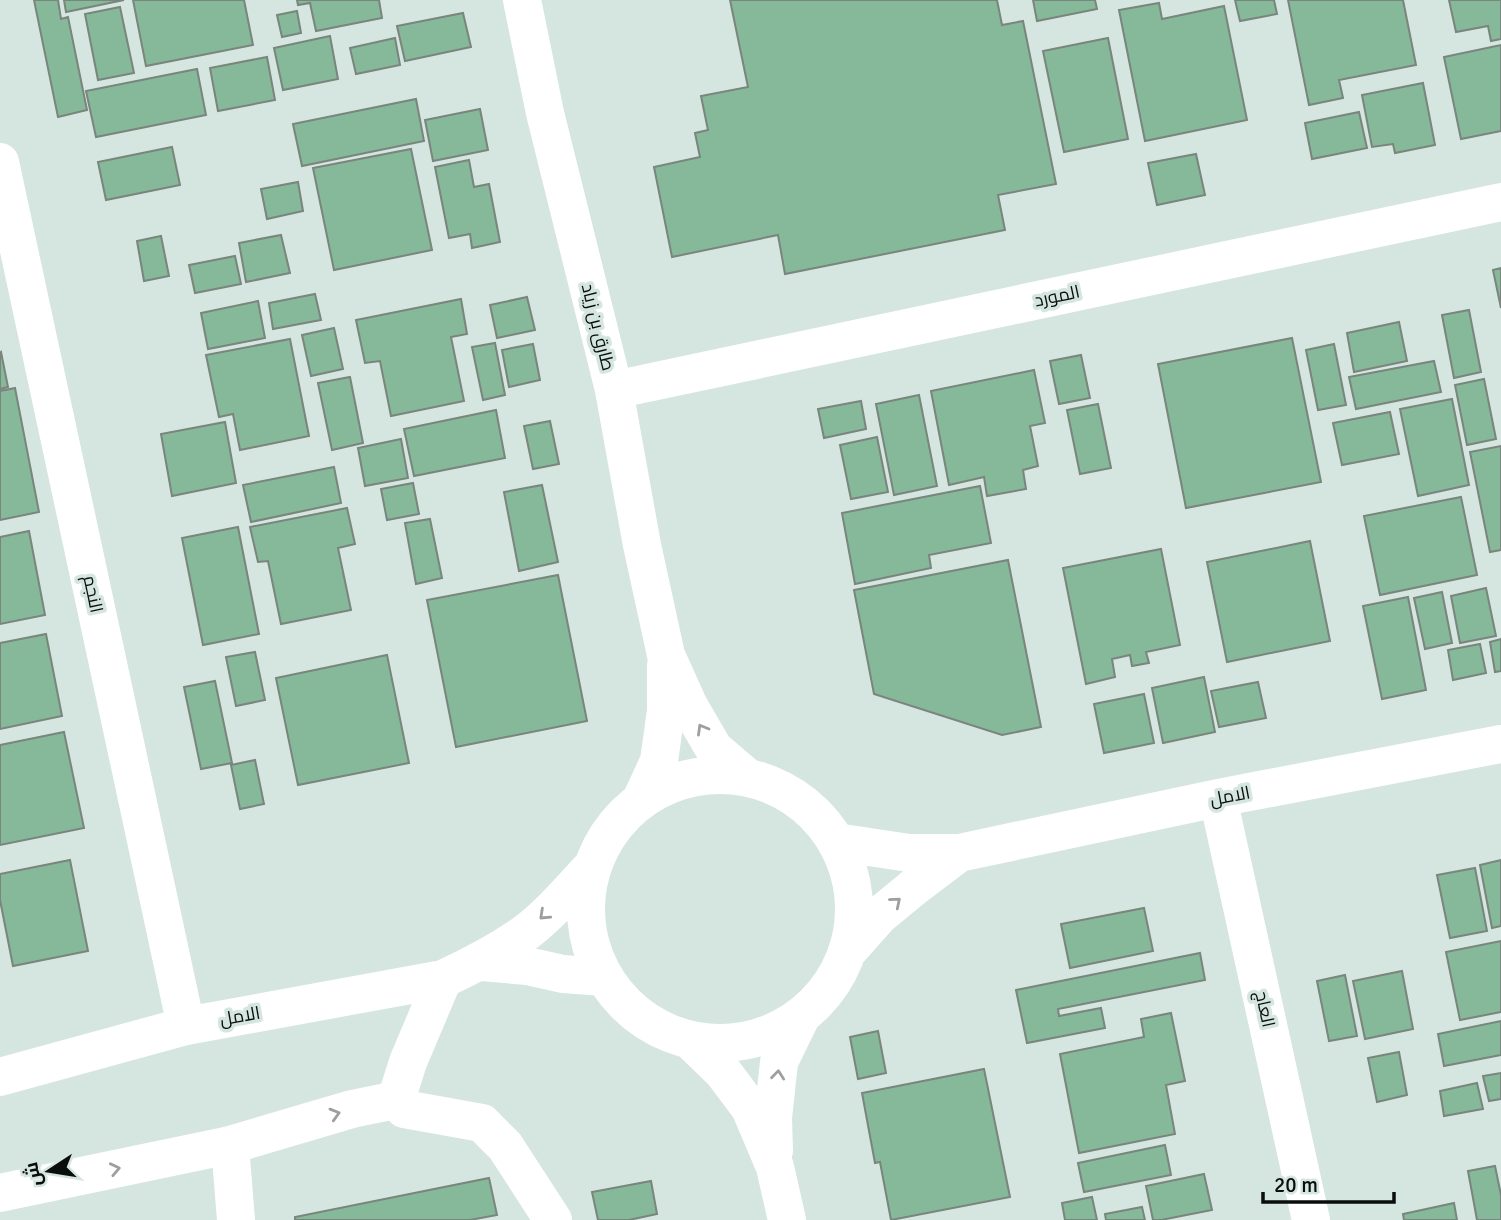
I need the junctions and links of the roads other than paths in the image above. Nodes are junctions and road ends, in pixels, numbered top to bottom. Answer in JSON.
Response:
{"nodes":[{"id":1,"x":522,"y":0,"type":"edge"},
{"id":2,"x":0,"y":162,"type":"edge"},
{"id":3,"x":1501,"y":202,"type":"edge"},
{"id":4,"x":614,"y":390,"type":"junction"},
{"id":5,"x":666,"y":656,"type":"junction"},
{"id":6,"x":1501,"y":744,"type":"edge"},
{"id":7,"x":748,"y":778,"type":"junction"},
{"id":8,"x":1218,"y":798,"type":"junction"},
{"id":9,"x":641,"y":800,"type":"junction"},
{"id":10,"x":836,"y":842,"type":"junction"},
{"id":11,"x":959,"y":853,"type":"junction"},
{"id":12,"x":592,"y":867,"type":"junction"},
{"id":13,"x":848,"y":951,"type":"junction"},
{"id":14,"x":481,"y":962,"type":"junction"},
{"id":15,"x":604,"y":977,"type":"junction"},
{"id":16,"x":443,"y":979,"type":"junction"},
{"id":17,"x":800,"y":1019,"type":"junction"},
{"id":18,"x":186,"y":1026,"type":"junction"},
{"id":19,"x":692,"y":1042,"type":"junction"},
{"id":20,"x":0,"y":1077,"type":"edge"},
{"id":21,"x":396,"y":1100,"type":"junction"},
{"id":22,"x":229,"y":1145,"type":"junction"},
{"id":23,"x":775,"y":1167,"type":"junction"},
{"id":24,"x":0,"y":1193,"type":"edge"},
{"id":25,"x":236,"y":1220,"type":"edge"},
{"id":26,"x":553,"y":1220,"type":"edge"},
{"id":27,"x":787,"y":1220,"type":"edge"},
{"id":28,"x":1311,"y":1220,"type":"edge"}],
"edges":[{"from":1,"to":4,"type":"street","name":"طارق بن زياد"},
{"from":2,"to":18,"type":"street","name":"النجم"},
{"from":3,"to":4,"type":"street","name":"المورد"},
{"from":4,"to":5,"type":"street","name":"طارق بن زياد"},
{"from":7,"to":5,"type":"street","name":"طارق بن زياد","one_way":true},
{"from":5,"to":9,"type":"street","name":"طارق بن زياد"},
{"from":6,"to":8,"type":"street","name":"الامل"},
{"from":7,"to":9,"type":"street"},
{"from":7,"to":10,"type":"street"},
{"from":8,"to":11,"type":"street","name":"الامل"},
{"from":8,"to":28,"type":"street","name":"العاج"},
{"from":9,"to":12,"type":"street"},
{"from":10,"to":11,"type":"street","name":"الامل"},
{"from":10,"to":13,"type":"street"},
{"from":13,"to":11,"type":"street","name":"الامل","one_way":true},
{"from":12,"to":14,"type":"street","name":"الامل","one_way":true},
{"from":12,"to":15,"type":"street"},
{"from":13,"to":17,"type":"street"},
{"from":14,"to":15,"type":"street","name":"الامل"},
{"from":14,"to":16,"type":"street","name":"الامل"},
{"from":15,"to":19,"type":"street"},
{"from":16,"to":18,"type":"street","name":"الامل"},
{"from":16,"to":21,"type":"street"},
{"from":17,"to":19,"type":"street"},
{"from":23,"to":17,"type":"street","one_way":true},
{"from":18,"to":20,"type":"street","name":"الامل"},
{"from":19,"to":23,"type":"street"},
{"from":22,"to":21,"type":"street","one_way":true},
{"from":21,"to":26,"type":"street"},
{"from":24,"to":22,"type":"street","one_way":true},
{"from":22,"to":25,"type":"street"},
{"from":23,"to":27,"type":"street"}]}
